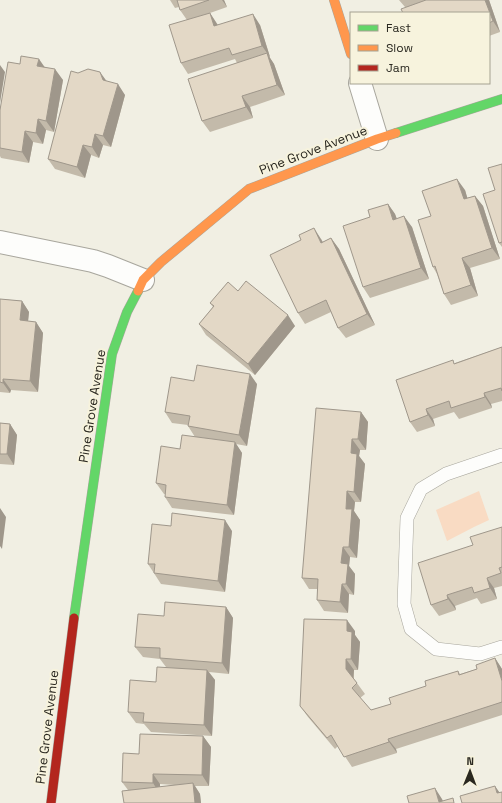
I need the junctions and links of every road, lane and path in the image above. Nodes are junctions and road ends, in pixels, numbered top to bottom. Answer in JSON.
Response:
{"nodes":[{"id":1,"x":334,"y":0,"type":"edge"},
{"id":2,"x":350,"y":51,"type":"edge"},
{"id":3,"x":360,"y":84,"type":"edge"},
{"id":4,"x":502,"y":99,"type":"edge"},
{"id":5,"x":377,"y":139,"type":"junction"},
{"id":6,"x":0,"y":242,"type":"edge"},
{"id":7,"x":143,"y":280,"type":"junction"},
{"id":8,"x":502,"y":455,"type":"edge"},
{"id":9,"x":502,"y":647,"type":"edge"},
{"id":10,"x":51,"y":803,"type":"edge"}],
"edges":[{"from":1,"to":2,"type":"street"},
{"from":3,"to":5,"type":"street"},
{"from":4,"to":5,"type":"street","name":"Pine Grove Avenue"},
{"from":5,"to":7,"type":"street","name":"Pine Grove Avenue"},
{"from":6,"to":7,"type":"street"},
{"from":7,"to":10,"type":"street","name":"Pine Grove Avenue"},
{"from":8,"to":9,"type":"lane"}]}
